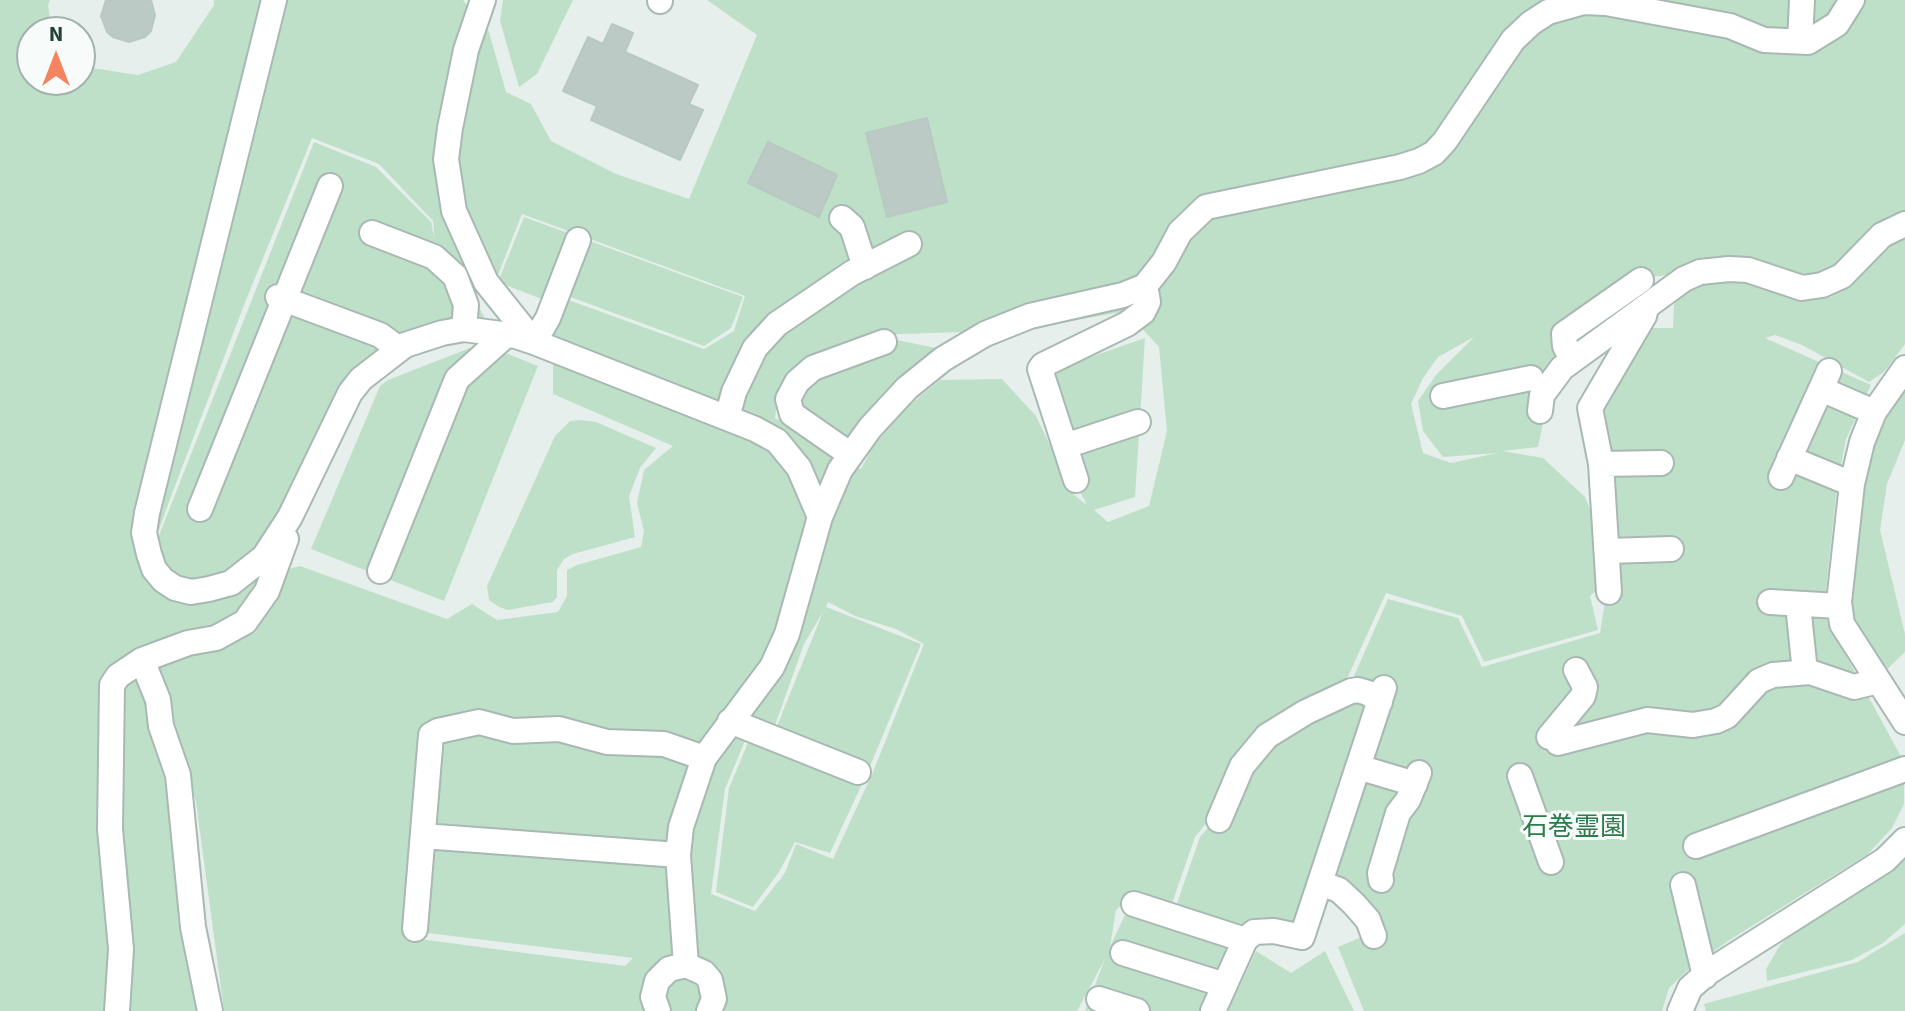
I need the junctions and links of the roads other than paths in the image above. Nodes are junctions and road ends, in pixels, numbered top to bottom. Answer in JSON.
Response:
{"nodes":[{"id":1,"x":274,"y":0,"type":"edge"},
{"id":2,"x":483,"y":0,"type":"edge"},
{"id":3,"x":1546,"y":0,"type":"edge"},
{"id":4,"x":1802,"y":0,"type":"edge"},
{"id":5,"x":1852,"y":0,"type":"edge"},
{"id":6,"x":1531,"y":23,"type":"junction"},
{"id":7,"x":1800,"y":41,"type":"junction"},
{"id":8,"x":330,"y":186,"type":"dead end"},
{"id":9,"x":842,"y":218,"type":"dead end"},
{"id":10,"x":1905,"y":224,"type":"edge"},
{"id":11,"x":372,"y":233,"type":"dead end"},
{"id":12,"x":578,"y":240,"type":"dead end"},
{"id":13,"x":909,"y":244,"type":"dead end"},
{"id":14,"x":865,"y":267,"type":"junction"},
{"id":15,"x":1641,"y":280,"type":"dead end"},
{"id":16,"x":1145,"y":286,"type":"junction"},
{"id":17,"x":282,"y":298,"type":"junction"},
{"id":18,"x":1647,"y":305,"type":"junction"},
{"id":19,"x":464,"y":329,"type":"junction"},
{"id":20,"x":506,"y":335,"type":"junction"},
{"id":21,"x":534,"y":342,"type":"junction"},
{"id":22,"x":884,"y":342,"type":"dead end"},
{"id":23,"x":399,"y":349,"type":"junction"},
{"id":24,"x":1572,"y":360,"type":"junction"},
{"id":25,"x":1905,"y":368,"type":"edge"},
{"id":26,"x":1443,"y":396,"type":"dead end"},
{"id":27,"x":1874,"y":412,"type":"junction"},
{"id":28,"x":727,"y":418,"type":"junction"},
{"id":29,"x":1138,"y":422,"type":"dead end"},
{"id":30,"x":1065,"y":446,"type":"junction"},
{"id":31,"x":851,"y":455,"type":"junction"},
{"id":32,"x":1661,"y":463,"type":"dead end"},
{"id":33,"x":1601,"y":464,"type":"junction"},
{"id":34,"x":1076,"y":480,"type":"dead end"},
{"id":35,"x":1852,"y":484,"type":"junction"},
{"id":36,"x":200,"y":509,"type":"dead end"},
{"id":37,"x":290,"y":517,"type":"junction"},
{"id":38,"x":820,"y":517,"type":"junction"},
{"id":39,"x":1671,"y":549,"type":"dead end"},
{"id":40,"x":1608,"y":551,"type":"junction"},
{"id":41,"x":380,"y":571,"type":"dead end"},
{"id":42,"x":1609,"y":592,"type":"dead end"},
{"id":43,"x":1770,"y":602,"type":"dead end"},
{"id":44,"x":1798,"y":605,"type":"junction"},
{"id":45,"x":1839,"y":606,"type":"junction"},
{"id":46,"x":142,"y":660,"type":"junction"},
{"id":47,"x":1576,"y":670,"type":"dead end"},
{"id":48,"x":1805,"y":672,"type":"junction"},
{"id":49,"x":1878,"y":681,"type":"junction"},
{"id":50,"x":730,"y":721,"type":"junction"},
{"id":51,"x":1905,"y":722,"type":"edge"},
{"id":52,"x":704,"y":758,"type":"junction"},
{"id":53,"x":1358,"y":767,"type":"junction"},
{"id":54,"x":1905,"y":769,"type":"edge"},
{"id":55,"x":858,"y":772,"type":"dead end"},
{"id":56,"x":1520,"y":776,"type":"dead end"},
{"id":57,"x":1219,"y":820,"type":"dead end"},
{"id":58,"x":423,"y":836,"type":"junction"},
{"id":59,"x":1905,"y":840,"type":"edge"},
{"id":60,"x":1696,"y":846,"type":"dead end"},
{"id":61,"x":678,"y":855,"type":"junction"},
{"id":62,"x":1551,"y":862,"type":"dead end"},
{"id":63,"x":1381,"y":880,"type":"dead end"},
{"id":64,"x":1320,"y":883,"type":"junction"},
{"id":65,"x":1683,"y":885,"type":"dead end"},
{"id":66,"x":1134,"y":904,"type":"dead end"},
{"id":67,"x":415,"y":929,"type":"dead end"},
{"id":68,"x":1374,"y":936,"type":"dead end"},
{"id":69,"x":1245,"y":940,"type":"junction"},
{"id":70,"x":1123,"y":953,"type":"dead end"},
{"id":71,"x":686,"y":965,"type":"junction"},
{"id":72,"x":1705,"y":976,"type":"junction"},
{"id":73,"x":1225,"y":985,"type":"junction"},
{"id":74,"x":1099,"y":999,"type":"dead end"},
{"id":75,"x":117,"y":1011,"type":"edge"},
{"id":76,"x":210,"y":1011,"type":"edge"},
{"id":77,"x":658,"y":1011,"type":"edge"},
{"id":78,"x":709,"y":1011,"type":"edge"},
{"id":79,"x":1137,"y":1011,"type":"edge"},
{"id":80,"x":1213,"y":1011,"type":"edge"},
{"id":81,"x":1680,"y":1011,"type":"edge"}],
"edges":[{"from":1,"to":37,"type":"street"},
{"from":2,"to":21,"type":"street"},
{"from":3,"to":6,"type":"street"},
{"from":4,"to":7,"type":"street"},
{"from":5,"to":7,"type":"street"},
{"from":6,"to":7,"type":"street"},
{"from":6,"to":16,"type":"street"},
{"from":8,"to":17,"type":"street"},
{"from":9,"to":14,"type":"street"},
{"from":10,"to":18,"type":"street"},
{"from":11,"to":19,"type":"street"},
{"from":12,"to":21,"type":"street"},
{"from":13,"to":14,"type":"street"},
{"from":14,"to":28,"type":"street"},
{"from":15,"to":24,"type":"street"},
{"from":16,"to":30,"type":"street"},
{"from":16,"to":31,"type":"street"},
{"from":17,"to":23,"type":"street"},
{"from":17,"to":36,"type":"street"},
{"from":18,"to":24,"type":"street"},
{"from":18,"to":33,"type":"street"},
{"from":19,"to":20,"type":"street"},
{"from":19,"to":23,"type":"street"},
{"from":20,"to":21,"type":"street"},
{"from":20,"to":41,"type":"street"},
{"from":21,"to":28,"type":"street"},
{"from":22,"to":31,"type":"street"},
{"from":23,"to":37,"type":"street"},
{"from":24,"to":26,"type":"street"},
{"from":25,"to":27,"type":"street"},
{"from":27,"to":35,"type":"street"},
{"from":27,"to":35,"type":"street"},
{"from":28,"to":38,"type":"street"},
{"from":29,"to":30,"type":"street"},
{"from":30,"to":34,"type":"street"},
{"from":31,"to":38,"type":"street"},
{"from":32,"to":33,"type":"street"},
{"from":33,"to":40,"type":"street"},
{"from":35,"to":45,"type":"street"},
{"from":37,"to":46,"type":"street"},
{"from":38,"to":50,"type":"street"},
{"from":39,"to":40,"type":"street"},
{"from":40,"to":42,"type":"street"},
{"from":43,"to":44,"type":"street"},
{"from":44,"to":45,"type":"street"},
{"from":44,"to":48,"type":"street"},
{"from":45,"to":49,"type":"street"},
{"from":46,"to":75,"type":"street"},
{"from":46,"to":76,"type":"street"},
{"from":47,"to":48,"type":"street"},
{"from":48,"to":49,"type":"street"},
{"from":49,"to":51,"type":"street"},
{"from":50,"to":52,"type":"street"},
{"from":50,"to":55,"type":"street"},
{"from":52,"to":58,"type":"street"},
{"from":52,"to":61,"type":"street"},
{"from":53,"to":57,"type":"street"},
{"from":53,"to":63,"type":"street"},
{"from":53,"to":64,"type":"street"},
{"from":54,"to":60,"type":"street"},
{"from":56,"to":62,"type":"street"},
{"from":58,"to":61,"type":"street"},
{"from":58,"to":67,"type":"street"},
{"from":59,"to":72,"type":"street"},
{"from":61,"to":71,"type":"street"},
{"from":64,"to":68,"type":"street"},
{"from":64,"to":69,"type":"street"},
{"from":65,"to":72,"type":"street"},
{"from":66,"to":69,"type":"street"},
{"from":69,"to":73,"type":"street"},
{"from":70,"to":73,"type":"street"},
{"from":71,"to":77,"type":"street"},
{"from":71,"to":78,"type":"street"},
{"from":72,"to":81,"type":"street"},
{"from":73,"to":80,"type":"street"},
{"from":74,"to":79,"type":"street"}]}
